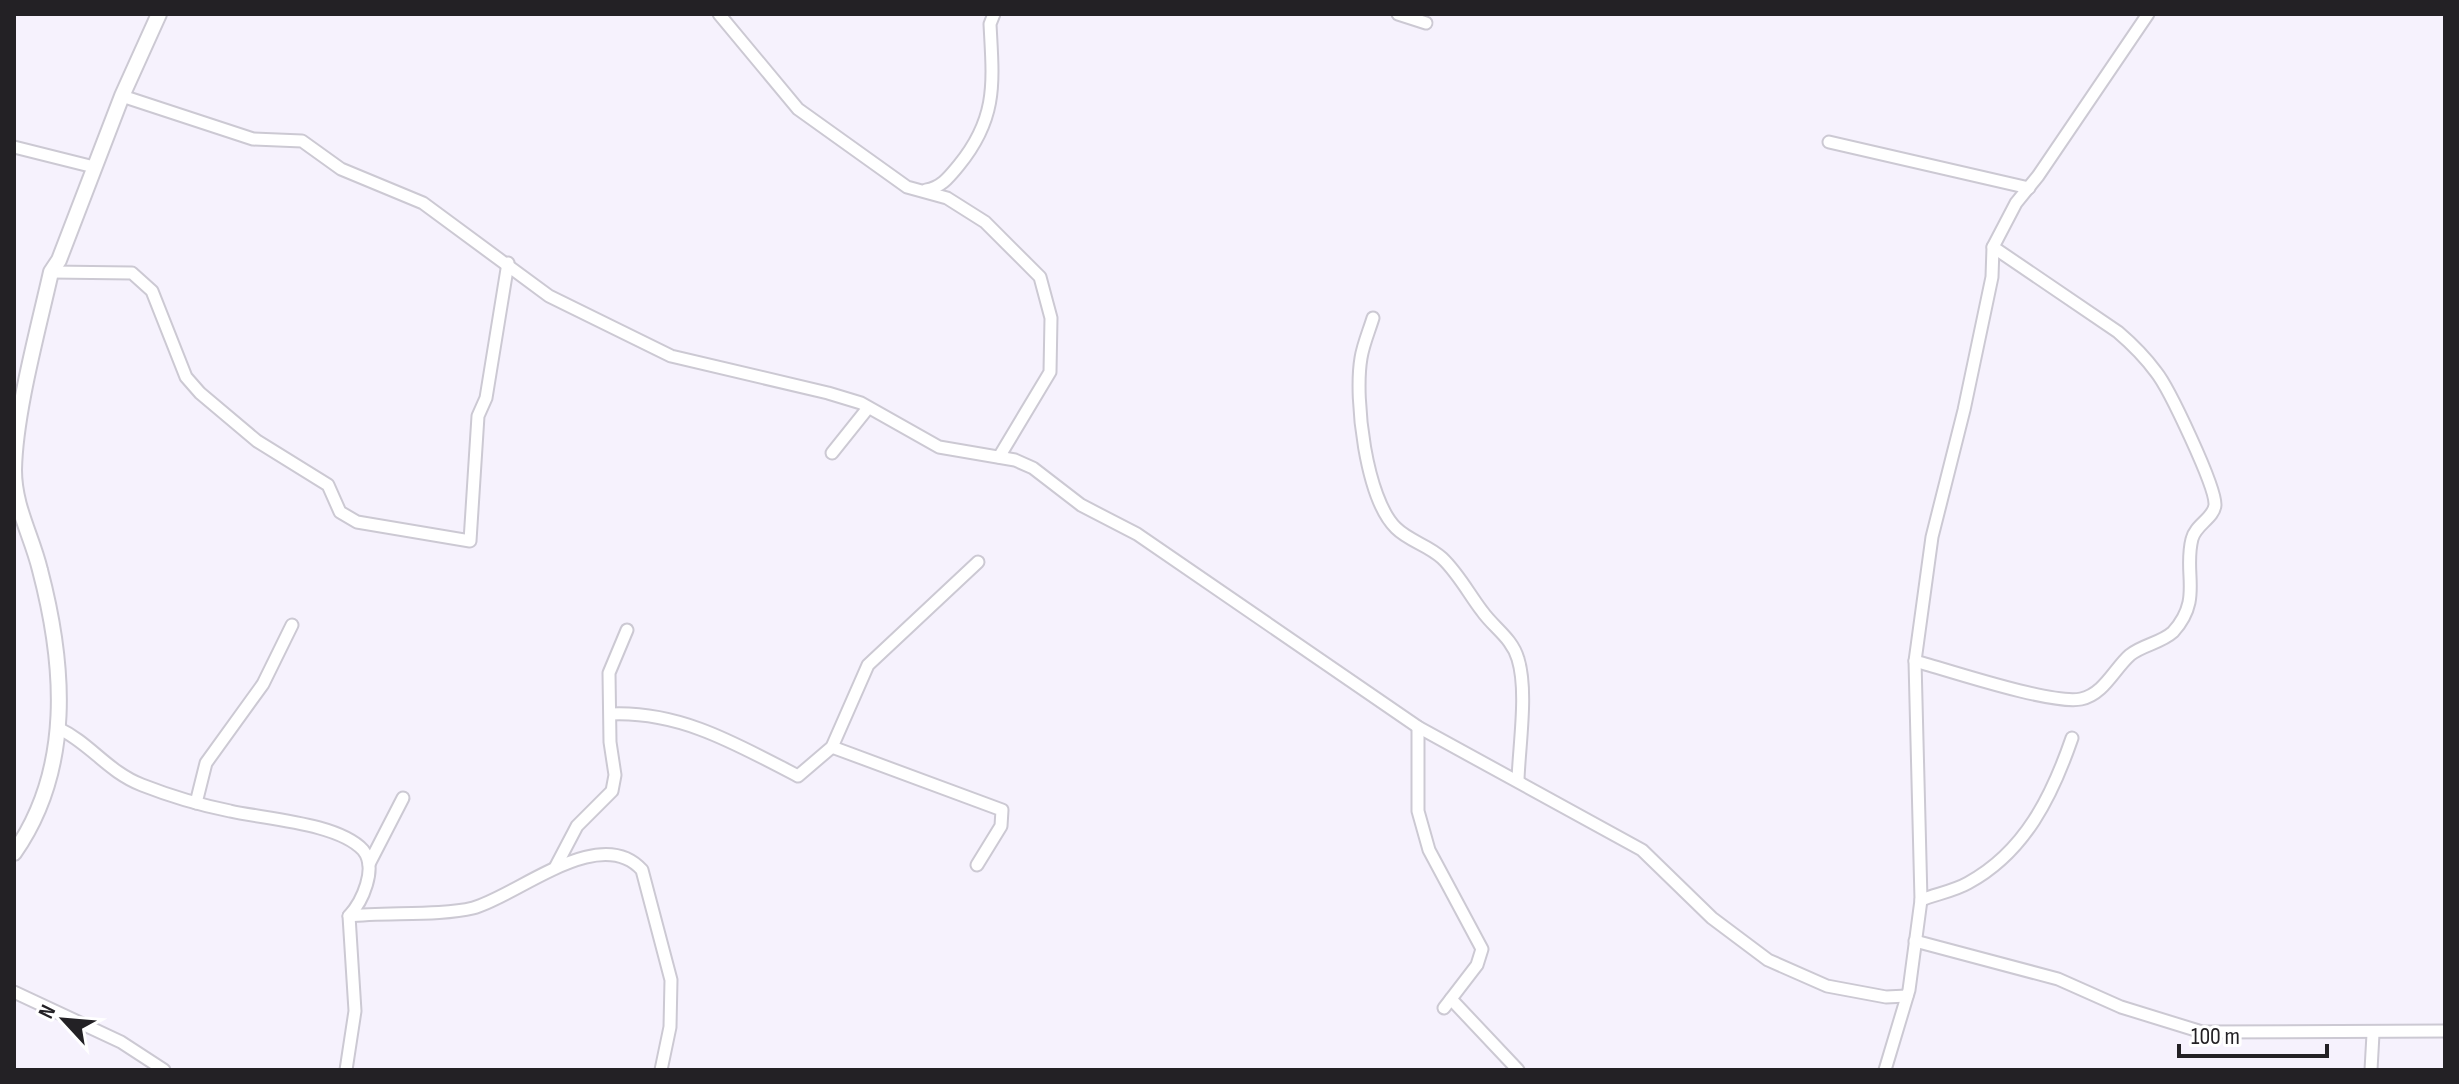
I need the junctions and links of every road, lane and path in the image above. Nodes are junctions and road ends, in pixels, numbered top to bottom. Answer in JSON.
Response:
{"nodes":[{"id":1,"x":159,"y":14,"type":"edge"},
{"id":2,"x":719,"y":14,"type":"edge"},
{"id":3,"x":994,"y":14,"type":"edge"},
{"id":4,"x":1398,"y":14,"type":"edge"},
{"id":5,"x":2143,"y":17,"type":"edge"},
{"id":6,"x":1426,"y":23,"type":"dead end"},
{"id":7,"x":122,"y":96,"type":"junction"},
{"id":8,"x":1829,"y":142,"type":"dead end"},
{"id":9,"x":14,"y":147,"type":"edge"},
{"id":10,"x":94,"y":167,"type":"junction"},
{"id":11,"x":936,"y":188,"type":"junction"},
{"id":12,"x":2029,"y":188,"type":"junction"},
{"id":13,"x":921,"y":191,"type":"junction"},
{"id":14,"x":947,"y":198,"type":"junction"},
{"id":15,"x":1993,"y":247,"type":"junction"},
{"id":16,"x":508,"y":263,"type":"junction"},
{"id":17,"x":51,"y":272,"type":"junction"},
{"id":18,"x":1373,"y":318,"type":"dead end"},
{"id":19,"x":868,"y":408,"type":"junction"},
{"id":20,"x":17,"y":420,"type":"edge"},
{"id":21,"x":832,"y":453,"type":"dead end"},
{"id":22,"x":999,"y":457,"type":"junction"},
{"id":23,"x":978,"y":562,"type":"dead end"},
{"id":24,"x":292,"y":625,"type":"dead end"},
{"id":25,"x":627,"y":630,"type":"dead end"},
{"id":26,"x":1915,"y":661,"type":"junction"},
{"id":27,"x":611,"y":714,"type":"junction"},
{"id":28,"x":1418,"y":727,"type":"junction"},
{"id":29,"x":58,"y":728,"type":"junction"},
{"id":30,"x":2072,"y":738,"type":"dead end"},
{"id":31,"x":832,"y":747,"type":"junction"},
{"id":32,"x":1518,"y":780,"type":"junction"},
{"id":33,"x":403,"y":798,"type":"dead end"},
{"id":34,"x":196,"y":803,"type":"junction"},
{"id":35,"x":14,"y":853,"type":"edge"},
{"id":36,"x":369,"y":864,"type":"junction"},
{"id":37,"x":977,"y":865,"type":"dead end"},
{"id":38,"x":556,"y":866,"type":"junction"},
{"id":39,"x":1921,"y":900,"type":"junction"},
{"id":40,"x":349,"y":916,"type":"junction"},
{"id":41,"x":1915,"y":941,"type":"junction"},
{"id":42,"x":14,"y":992,"type":"edge"},
{"id":43,"x":1907,"y":996,"type":"junction"},
{"id":44,"x":2445,"y":1031,"type":"edge"},
{"id":45,"x":2373,"y":1034,"type":"junction"},
{"id":46,"x":159,"y":1069,"type":"edge"},
{"id":47,"x":346,"y":1070,"type":"edge"},
{"id":48,"x":661,"y":1070,"type":"edge"},
{"id":49,"x":1518,"y":1070,"type":"edge"},
{"id":50,"x":1885,"y":1070,"type":"edge"},
{"id":51,"x":2371,"y":1070,"type":"edge"}],
"edges":[{"from":1,"to":7,"type":"street"},
{"from":2,"to":13,"type":"street"},
{"from":3,"to":11,"type":"street"},
{"from":4,"to":6,"type":"street"},
{"from":5,"to":12,"type":"street"},
{"from":7,"to":10,"type":"street"},
{"from":7,"to":16,"type":"street"},
{"from":8,"to":12,"type":"street"},
{"from":9,"to":10,"type":"street"},
{"from":10,"to":17,"type":"street"},
{"from":11,"to":13,"type":"street"},
{"from":11,"to":14,"type":"street"},
{"from":12,"to":15,"type":"street"},
{"from":13,"to":14,"type":"street"},
{"from":14,"to":22,"type":"street"},
{"from":15,"to":26,"type":"street"},
{"from":15,"to":26,"type":"street"},
{"from":16,"to":17,"type":"street"},
{"from":16,"to":19,"type":"street"},
{"from":17,"to":20,"type":"street"},
{"from":18,"to":32,"type":"street"},
{"from":19,"to":21,"type":"street"},
{"from":19,"to":22,"type":"street"},
{"from":20,"to":29,"type":"street"},
{"from":22,"to":28,"type":"street"},
{"from":23,"to":31,"type":"street"},
{"from":24,"to":34,"type":"street"},
{"from":25,"to":27,"type":"street"},
{"from":26,"to":39,"type":"street"},
{"from":27,"to":31,"type":"street"},
{"from":27,"to":38,"type":"street"},
{"from":28,"to":32,"type":"street"},
{"from":28,"to":49,"type":"street"},
{"from":29,"to":34,"type":"street"},
{"from":29,"to":35,"type":"street"},
{"from":30,"to":39,"type":"street"},
{"from":31,"to":37,"type":"street"},
{"from":32,"to":43,"type":"street"},
{"from":33,"to":36,"type":"street"},
{"from":34,"to":36,"type":"street"},
{"from":36,"to":40,"type":"street"},
{"from":38,"to":40,"type":"street"},
{"from":38,"to":48,"type":"street"},
{"from":39,"to":41,"type":"street"},
{"from":40,"to":47,"type":"street"},
{"from":41,"to":43,"type":"street"},
{"from":41,"to":45,"type":"street"},
{"from":42,"to":46,"type":"street"},
{"from":43,"to":50,"type":"street"},
{"from":44,"to":45,"type":"street"},
{"from":45,"to":51,"type":"street"}]}
